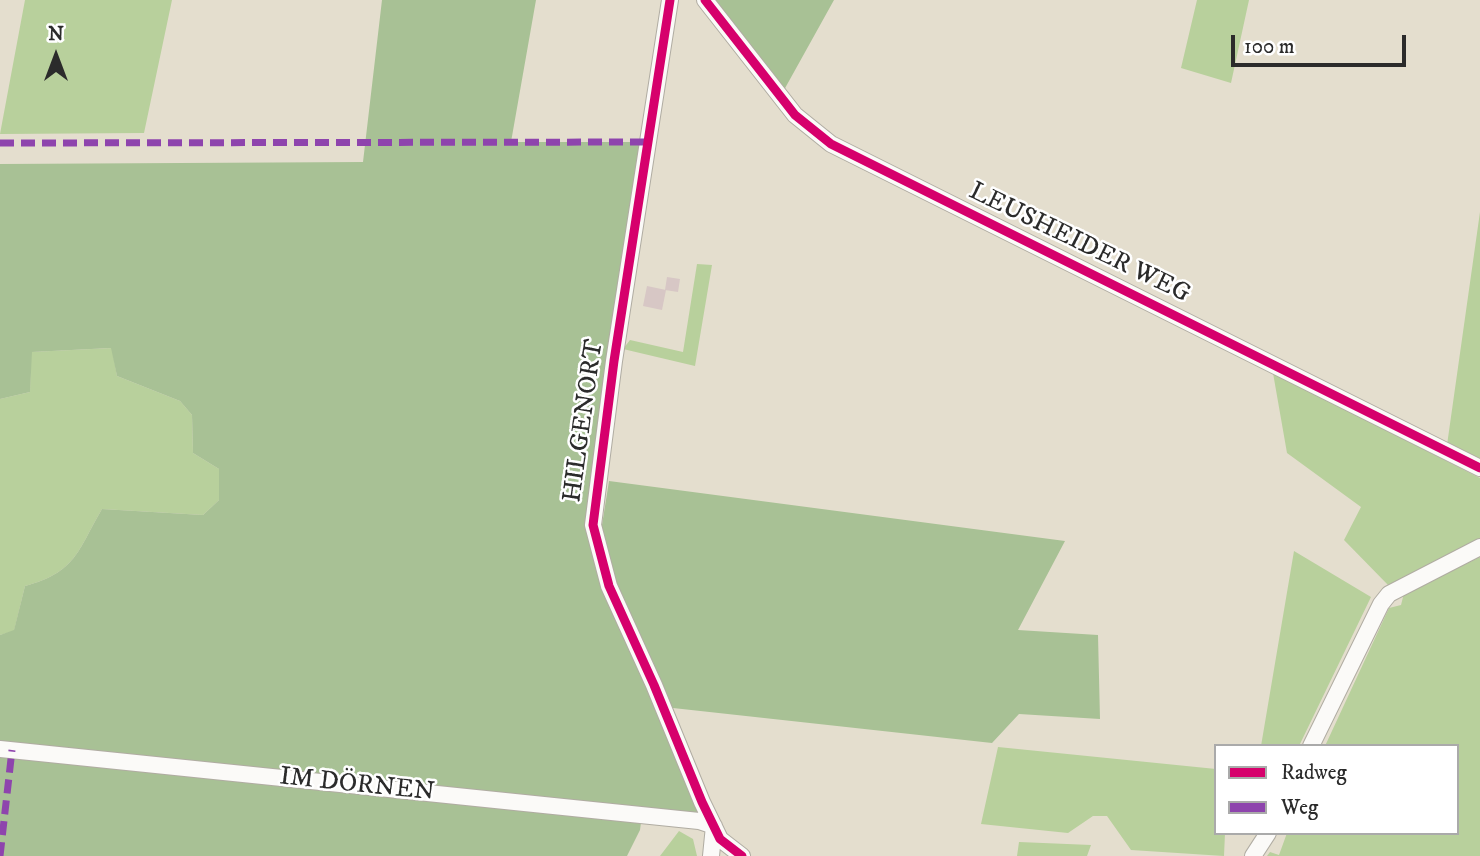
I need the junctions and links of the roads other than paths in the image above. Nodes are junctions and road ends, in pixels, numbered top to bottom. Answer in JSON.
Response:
{"nodes":[{"id":1,"x":670,"y":0,"type":"edge"},
{"id":2,"x":705,"y":0,"type":"edge"},
{"id":3,"x":1480,"y":468,"type":"edge"},
{"id":4,"x":1480,"y":547,"type":"edge"},
{"id":5,"x":1312,"y":744,"type":"edge"},
{"id":6,"x":0,"y":749,"type":"edge"},
{"id":7,"x":714,"y":826,"type":"junction"},
{"id":8,"x":1267,"y":835,"type":"edge"},
{"id":9,"x":710,"y":856,"type":"edge"},
{"id":10,"x":742,"y":856,"type":"edge"},
{"id":11,"x":1254,"y":856,"type":"edge"}],
"edges":[{"from":1,"to":7,"type":"street","name":"HILGENORT"},
{"from":2,"to":3,"type":"street","name":"LEUSHEIDER WEG"},
{"from":4,"to":5,"type":"street"},
{"from":6,"to":7,"type":"street","name":"IM DÖRNEN"},
{"from":7,"to":9,"type":"street"},
{"from":7,"to":10,"type":"street","name":"HILGENORT"},
{"from":8,"to":11,"type":"street"}]}
